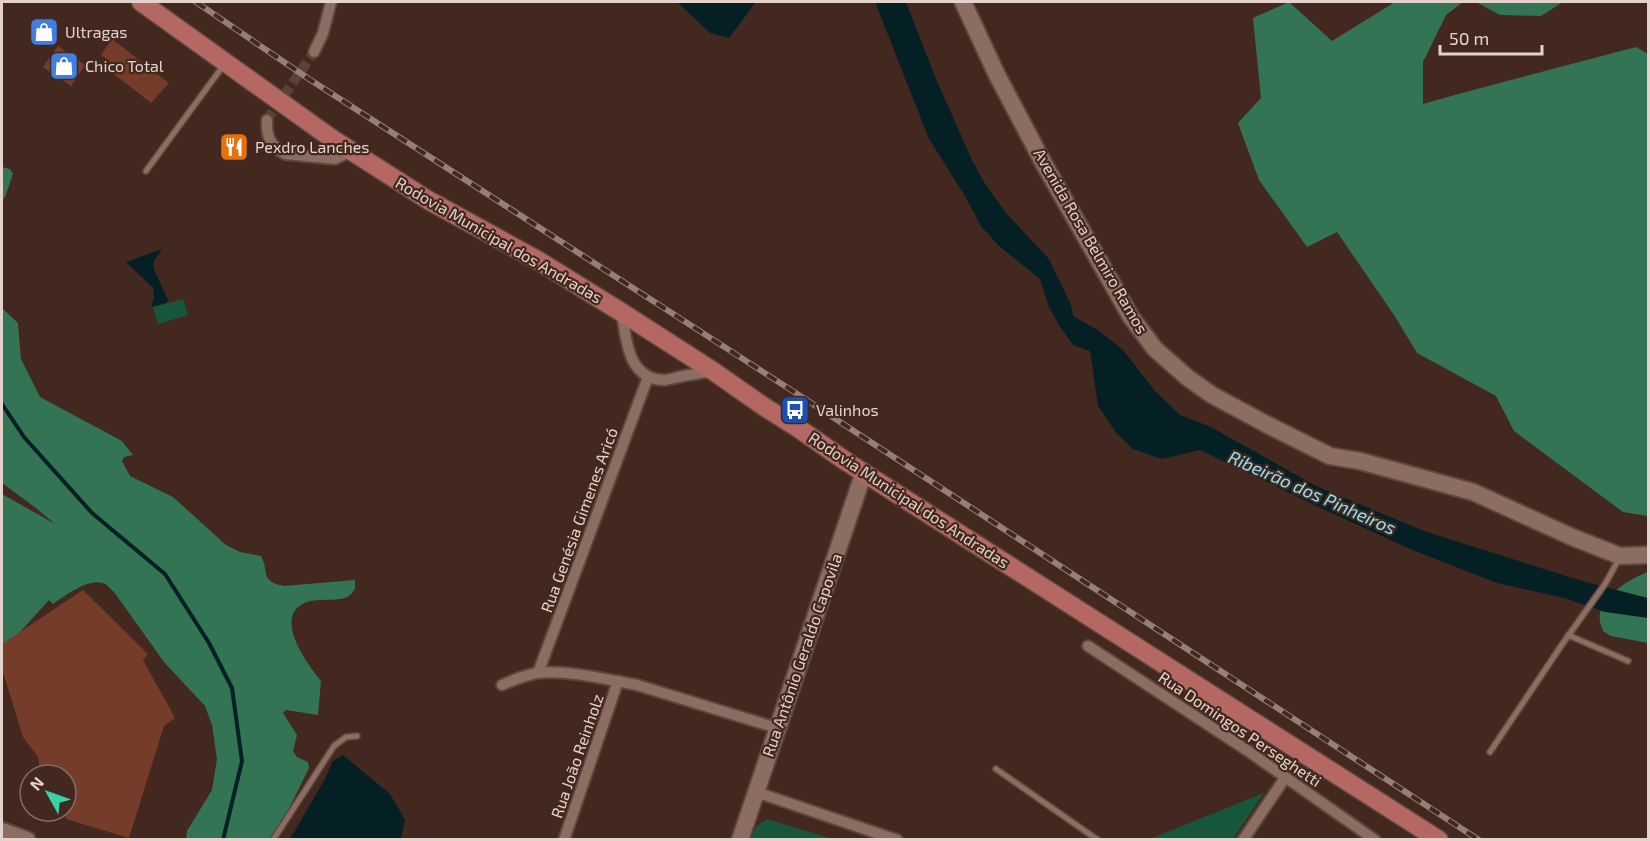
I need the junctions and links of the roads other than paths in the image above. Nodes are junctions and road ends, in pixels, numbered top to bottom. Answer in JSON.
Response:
{"nodes":[{"id":1,"x":141,"y":2,"type":"edge"},
{"id":2,"x":331,"y":2,"type":"edge"},
{"id":3,"x":963,"y":2,"type":"edge"},
{"id":4,"x":314,"y":52,"type":"tunnel mouth"},
{"id":5,"x":226,"y":62,"type":"junction"},
{"id":6,"x":267,"y":120,"type":"dead end"},
{"id":7,"x":351,"y":151,"type":"junction"},
{"id":8,"x":146,"y":171,"type":"dead end"},
{"id":9,"x":621,"y":312,"type":"junction"},
{"id":10,"x":713,"y":371,"type":"junction"},
{"id":11,"x":648,"y":377,"type":"junction"},
{"id":12,"x":864,"y":472,"type":"junction"},
{"id":13,"x":1648,"y":555,"type":"edge"},
{"id":14,"x":1620,"y":556,"type":"junction"},
{"id":15,"x":1569,"y":635,"type":"junction"},
{"id":16,"x":1088,"y":646,"type":"dead end"},
{"id":17,"x":1628,"y":662,"type":"dead end"},
{"id":18,"x":538,"y":673,"type":"junction"},
{"id":19,"x":618,"y":681,"type":"junction"},
{"id":20,"x":502,"y":686,"type":"dead end"},
{"id":21,"x":777,"y":728,"type":"junction"},
{"id":22,"x":357,"y":736,"type":"dead end"},
{"id":23,"x":1490,"y":752,"type":"dead end"},
{"id":24,"x":996,"y":770,"type":"dead end"},
{"id":25,"x":1285,"y":778,"type":"junction"},
{"id":26,"x":756,"y":792,"type":"junction"},
{"id":27,"x":2,"y":831,"type":"edge"},
{"id":28,"x":27,"y":840,"type":"edge"},
{"id":29,"x":273,"y":840,"type":"edge"},
{"id":30,"x":564,"y":840,"type":"edge"},
{"id":31,"x":740,"y":840,"type":"edge"},
{"id":32,"x":897,"y":840,"type":"edge"},
{"id":33,"x":1098,"y":840,"type":"edge"},
{"id":34,"x":1244,"y":840,"type":"edge"},
{"id":35,"x":1375,"y":840,"type":"edge"},
{"id":36,"x":1439,"y":840,"type":"edge"}],
"edges":[{"from":1,"to":5,"type":"main road","name":"Rodovia Municipal dos Andradas"},
{"from":2,"to":4,"type":"street"},
{"from":3,"to":14,"type":"main road","name":"Avenida Rosa Belmiro Ramos"},
{"from":5,"to":7,"type":"main road","name":"Rodovia Municipal dos Andradas"},
{"from":5,"to":8,"type":"lane"},
{"from":6,"to":7,"type":"street"},
{"from":7,"to":9,"type":"main road","name":"Rodovia Municipal dos Andradas"},
{"from":9,"to":10,"type":"main road","name":"Rodovia Municipal dos Andradas"},
{"from":9,"to":11,"type":"street"},
{"from":10,"to":11,"type":"street"},
{"from":10,"to":12,"type":"main road","name":"Rodovia Municipal dos Andradas"},
{"from":11,"to":18,"type":"street","name":"Rua Genésia Gimenes Aricó"},
{"from":12,"to":21,"type":"main road","name":"Rua Antônio Geraldo Capovila"},
{"from":12,"to":36,"type":"main road","name":"Rodovia Municipal dos Andradas"},
{"from":13,"to":14,"type":"main road","name":"Avenida Rosa Belmiro Ramos"},
{"from":14,"to":15,"type":"lane"},
{"from":15,"to":17,"type":"lane"},
{"from":15,"to":23,"type":"lane"},
{"from":16,"to":25,"type":"street","name":"Rua Domingos Perseghetti"},
{"from":18,"to":19,"type":"street"},
{"from":18,"to":20,"type":"street"},
{"from":19,"to":21,"type":"street"},
{"from":19,"to":30,"type":"street","name":"Rua João Reinholz"},
{"from":21,"to":26,"type":"main road","name":"Rua Antônio Geraldo Capovila"},
{"from":22,"to":29,"type":"lane"},
{"from":24,"to":33,"type":"lane"},
{"from":25,"to":34,"type":"street"},
{"from":25,"to":35,"type":"street","name":"Rua Domingos Perseghetti"},
{"from":26,"to":31,"type":"main road","name":"Rua Antônio Geraldo Capovila"},
{"from":26,"to":32,"type":"street"},
{"from":27,"to":28,"type":"main road"}]}
